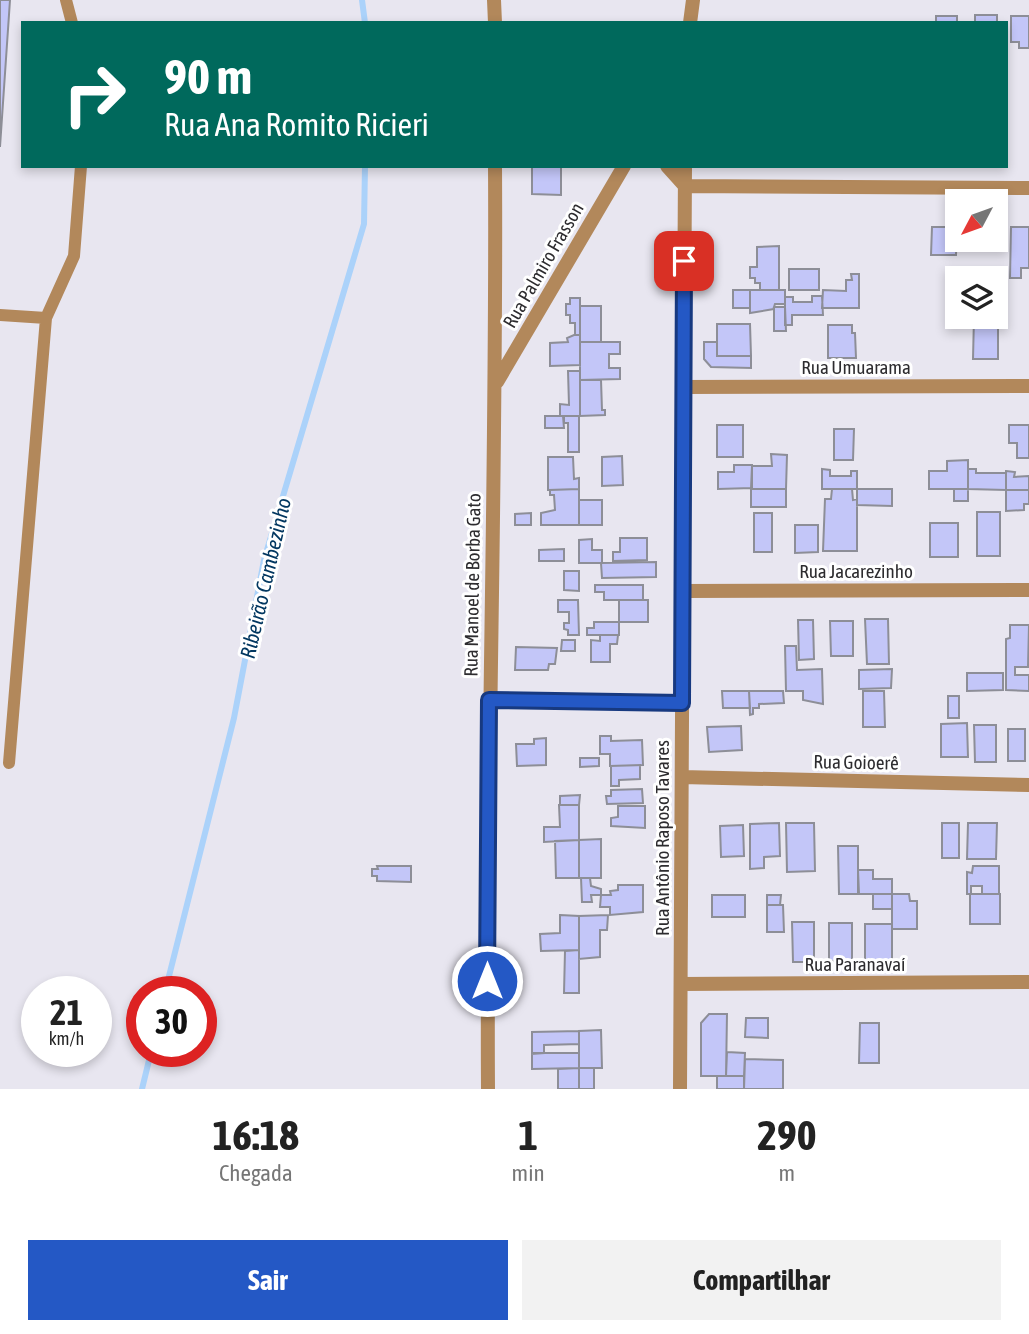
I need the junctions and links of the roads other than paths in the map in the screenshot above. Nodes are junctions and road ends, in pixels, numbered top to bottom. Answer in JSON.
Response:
{"nodes":[{"id":1,"x":66,"y":0,"type":"edge"},
{"id":2,"x":494,"y":0,"type":"edge"},
{"id":3,"x":692,"y":0,"type":"edge"},
{"id":4,"x":71,"y":21,"type":"edge"},
{"id":5,"x":495,"y":21,"type":"edge"},
{"id":6,"x":690,"y":21,"type":"edge"},
{"id":7,"x":81,"y":168,"type":"edge"},
{"id":8,"x":495,"y":168,"type":"edge"},
{"id":9,"x":623,"y":168,"type":"edge"},
{"id":10,"x":669,"y":168,"type":"edge"},
{"id":11,"x":685,"y":168,"type":"edge"},
{"id":12,"x":685,"y":186,"type":"junction"},
{"id":13,"x":1029,"y":188,"type":"edge"},
{"id":14,"x":0,"y":315,"type":"edge"},
{"id":15,"x":46,"y":318,"type":"junction"},
{"id":16,"x":496,"y":383,"type":"junction"},
{"id":17,"x":1029,"y":386,"type":"edge"},
{"id":18,"x":684,"y":387,"type":"junction"},
{"id":19,"x":1029,"y":590,"type":"edge"},
{"id":20,"x":683,"y":591,"type":"junction"},
{"id":21,"x":489,"y":700,"type":"junction"},
{"id":22,"x":682,"y":703,"type":"junction"},
{"id":23,"x":9,"y":763,"type":"dead end"},
{"id":24,"x":682,"y":777,"type":"junction"},
{"id":25,"x":1029,"y":785,"type":"edge"},
{"id":26,"x":1029,"y":982,"type":"edge"},
{"id":27,"x":681,"y":984,"type":"junction"},
{"id":28,"x":488,"y":1089,"type":"edge"},
{"id":29,"x":680,"y":1089,"type":"edge"}],
"edges":[{"from":1,"to":4,"type":"lane"},
{"from":2,"to":5,"type":"street"},
{"from":3,"to":6,"type":"street"},
{"from":7,"to":15,"type":"lane"},
{"from":8,"to":16,"type":"street","name":"Rua Manoel de Borba Gato"},
{"from":9,"to":16,"type":"street","name":"Rua Palmiro Frasson"},
{"from":10,"to":12,"type":"street"},
{"from":11,"to":12,"type":"street","name":"Rua Antônio Raposo Tavares"},
{"from":12,"to":13,"type":"street"},
{"from":12,"to":18,"type":"street","name":"Rua Antônio Raposo Tavares"},
{"from":14,"to":15,"type":"lane"},
{"from":15,"to":23,"type":"lane"},
{"from":16,"to":21,"type":"street","name":"Rua Manoel de Borba Gato"},
{"from":17,"to":18,"type":"street","name":"Rua Umuarama"},
{"from":18,"to":20,"type":"street","name":"Rua Antônio Raposo Tavares"},
{"from":19,"to":20,"type":"street","name":"Rua Jacarezinho"},
{"from":20,"to":22,"type":"street","name":"Rua Antônio Raposo Tavares"},
{"from":21,"to":22,"type":"street"},
{"from":21,"to":28,"type":"street","name":"Rua Manoel de Borba Gato"},
{"from":22,"to":24,"type":"street","name":"Rua Antônio Raposo Tavares"},
{"from":24,"to":25,"type":"street","name":"Rua Goioerê"},
{"from":24,"to":27,"type":"street","name":"Rua Antônio Raposo Tavares"},
{"from":26,"to":27,"type":"street","name":"Rua Paranavaí"},
{"from":27,"to":29,"type":"street","name":"Rua Antônio Raposo Tavares"}]}
